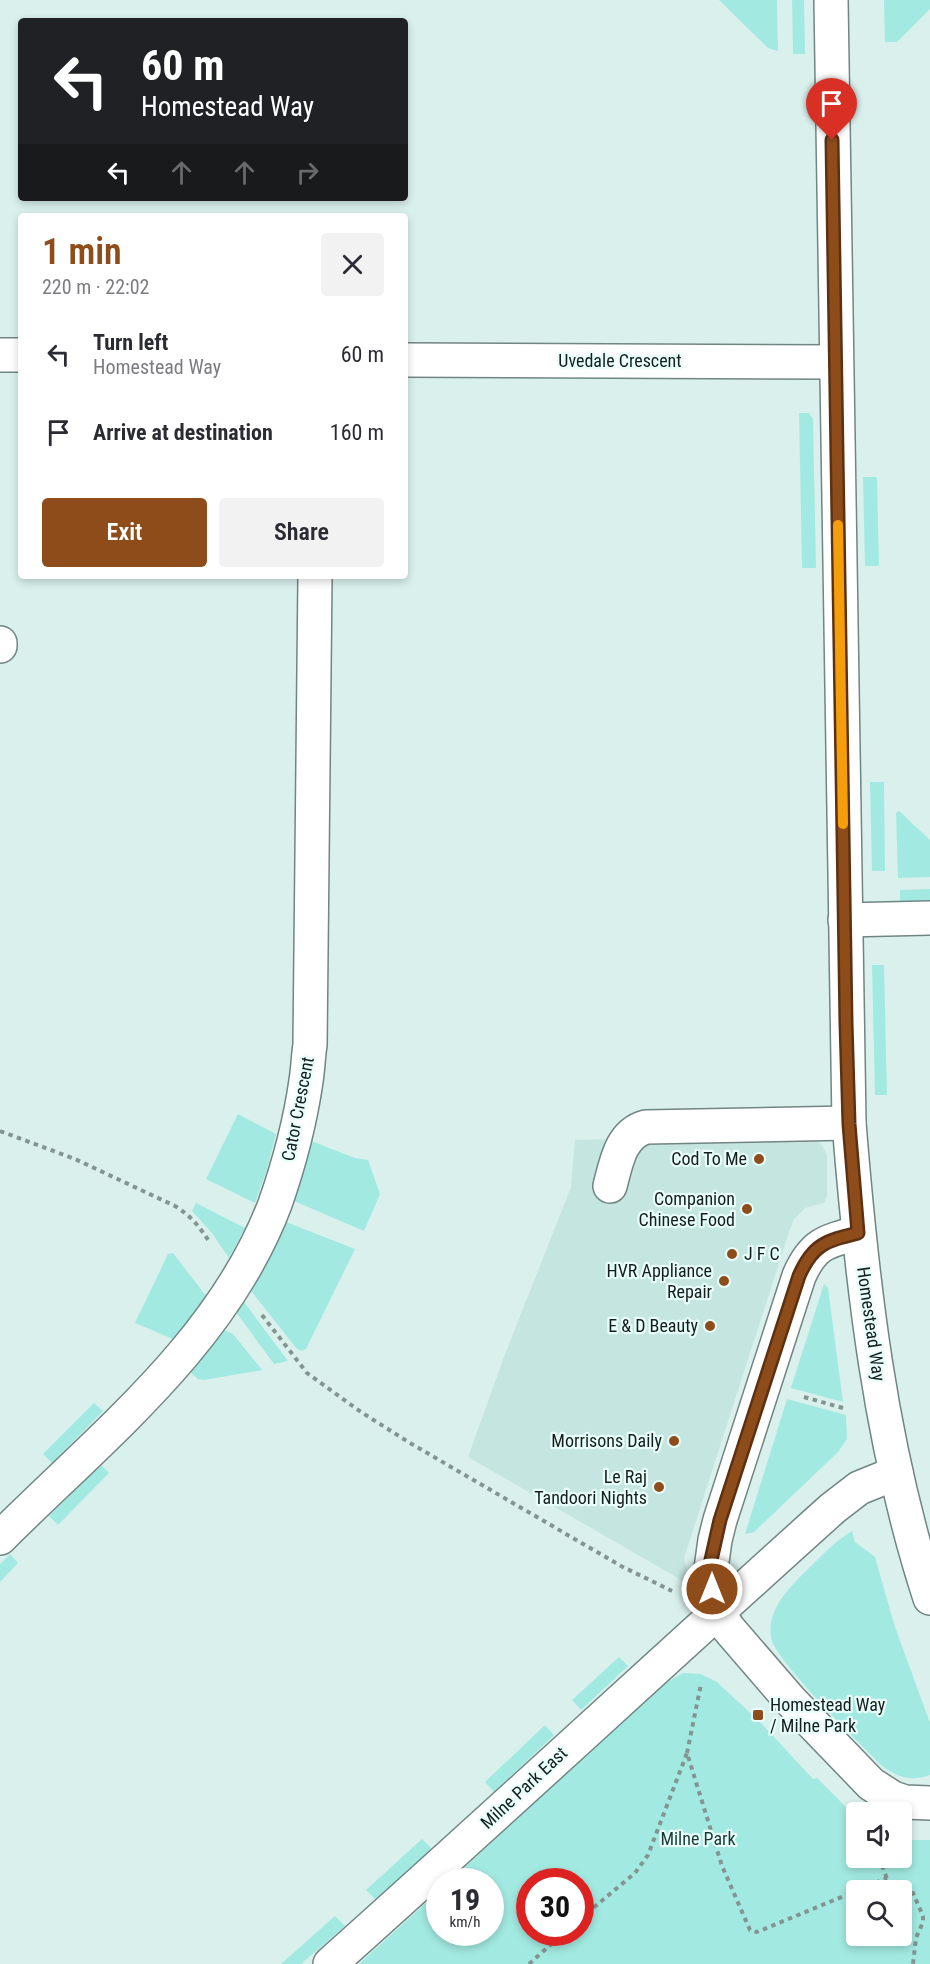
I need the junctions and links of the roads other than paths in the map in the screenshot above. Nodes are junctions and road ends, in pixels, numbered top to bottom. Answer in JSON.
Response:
{"nodes":[{"id":1,"x":831,"y":0,"type":"edge"},
{"id":2,"x":0,"y":355,"type":"edge"},
{"id":3,"x":18,"y":355,"type":"edge"},
{"id":4,"x":408,"y":360,"type":"edge"},
{"id":5,"x":836,"y":362,"type":"junction"},
{"id":6,"x":315,"y":579,"type":"edge"},
{"id":7,"x":930,"y":918,"type":"edge"},
{"id":8,"x":845,"y":920,"type":"junction"},
{"id":9,"x":849,"y":1124,"type":"junction"},
{"id":10,"x":610,"y":1186,"type":"dead end"},
{"id":11,"x":858,"y":1233,"type":"junction"},
{"id":12,"x":896,"y":1473,"type":"junction"},
{"id":13,"x":0,"y":1538,"type":"edge"},
{"id":14,"x":930,"y":1598,"type":"edge"},
{"id":15,"x":718,"y":1611,"type":"junction"},
{"id":16,"x":930,"y":1803,"type":"edge"},
{"id":17,"x":330,"y":1964,"type":"edge"}],
"edges":[{"from":1,"to":5,"type":"street","name":"Homestead Way"},
{"from":2,"to":3,"type":"street"},
{"from":4,"to":5,"type":"street","name":"Uvedale Crescent"},
{"from":5,"to":8,"type":"street","name":"Homestead Way"},
{"from":6,"to":13,"type":"street","name":"Cator Crescent"},
{"from":7,"to":8,"type":"street"},
{"from":8,"to":9,"type":"street","name":"Homestead Way"},
{"from":9,"to":10,"type":"street"},
{"from":9,"to":11,"type":"street","name":"Homestead Way"},
{"from":11,"to":12,"type":"street","name":"Homestead Way"},
{"from":11,"to":15,"type":"street"},
{"from":12,"to":14,"type":"street","name":"Homestead Way"},
{"from":12,"to":15,"type":"street","name":"Milne Park East"},
{"from":15,"to":16,"type":"street"},
{"from":15,"to":17,"type":"street","name":"Milne Park East"}]}
